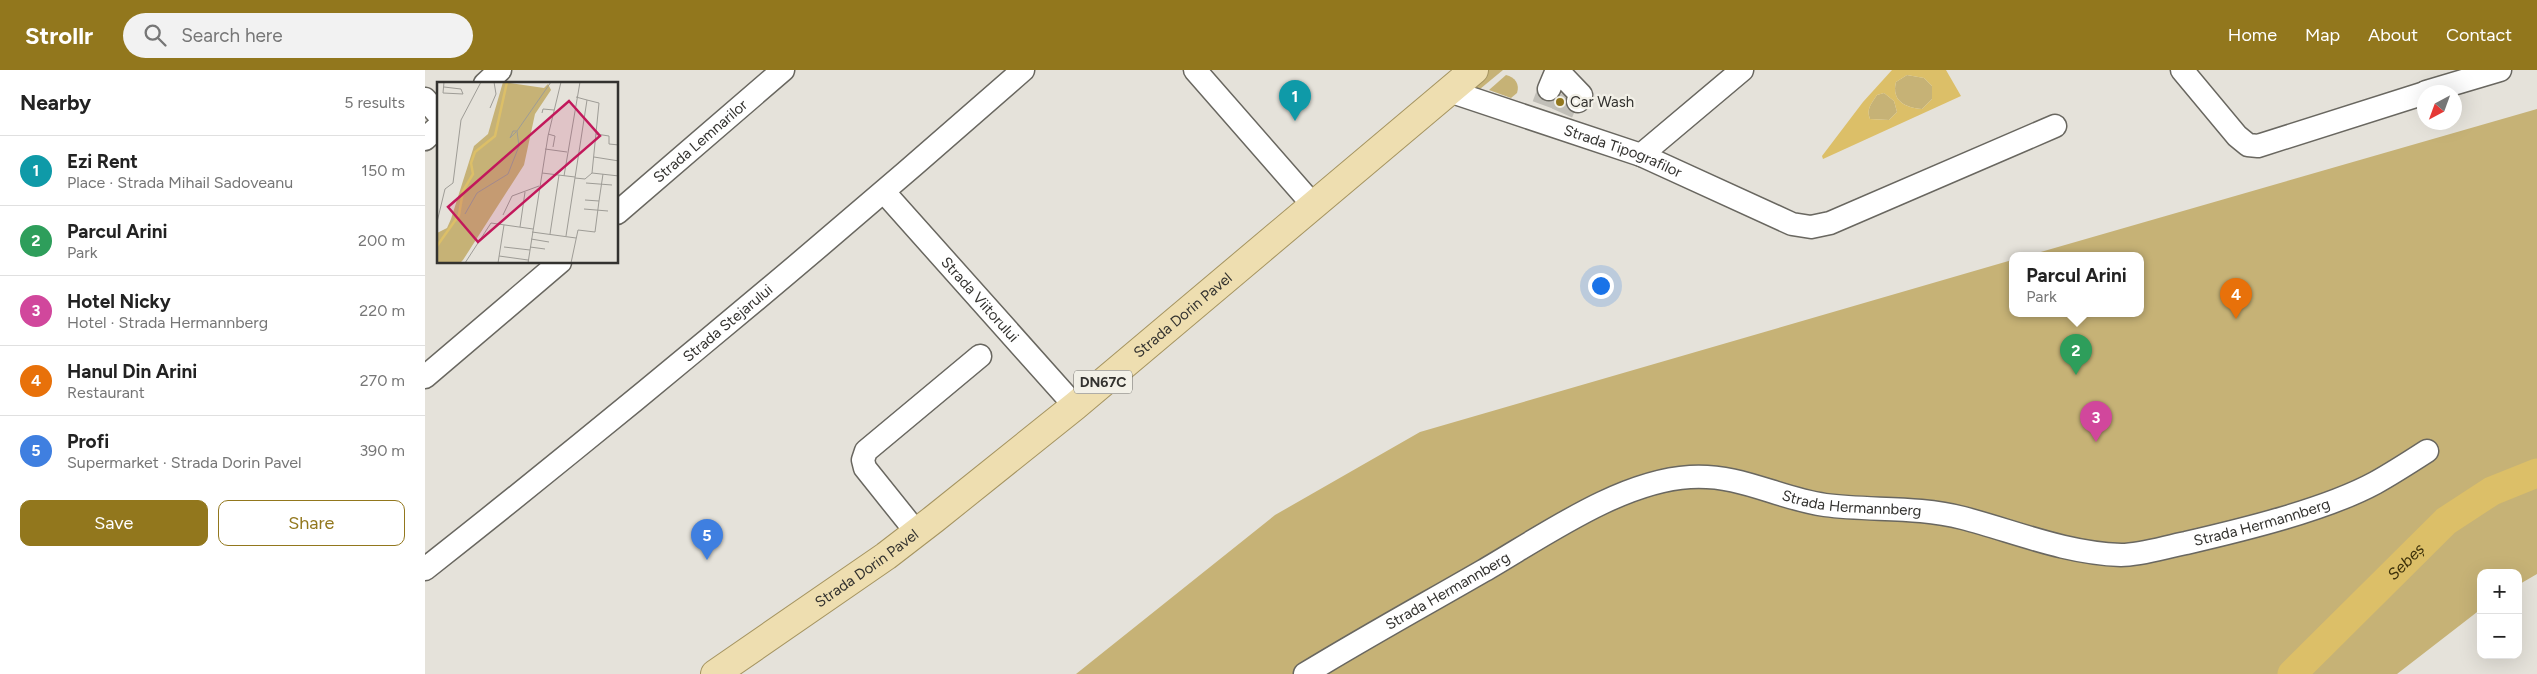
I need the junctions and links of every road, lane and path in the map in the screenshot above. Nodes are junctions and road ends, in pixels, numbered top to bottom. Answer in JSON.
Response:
{"nodes":[{"id":1,"x":500,"y":70,"type":"edge"},
{"id":2,"x":783,"y":70,"type":"edge"},
{"id":3,"x":1023,"y":70,"type":"edge"},
{"id":4,"x":1195,"y":70,"type":"edge"},
{"id":5,"x":1474,"y":70,"type":"edge"},
{"id":6,"x":1742,"y":70,"type":"edge"},
{"id":7,"x":2182,"y":70,"type":"edge"},
{"id":8,"x":2500,"y":70,"type":"edge"},
{"id":9,"x":487,"y":82,"type":"edge"},
{"id":10,"x":2451,"y":85,"type":"edge"},
{"id":11,"x":1449,"y":92,"type":"junction"},
{"id":12,"x":2417,"y":96,"type":"edge"},
{"id":13,"x":425,"y":99,"type":"edge"},
{"id":14,"x":1559,"y":104,"type":"edge"},
{"id":15,"x":437,"y":113,"type":"edge"},
{"id":16,"x":2055,"y":126,"type":"dead end"},
{"id":17,"x":437,"y":128,"type":"edge"},
{"id":18,"x":425,"y":139,"type":"edge"},
{"id":19,"x":1641,"y":155,"type":"junction"},
{"id":20,"x":884,"y":192,"type":"junction"},
{"id":21,"x":1314,"y":206,"type":"junction"},
{"id":22,"x":619,"y":211,"type":"edge"},
{"id":23,"x":558,"y":264,"type":"edge"},
{"id":24,"x":980,"y":356,"type":"dead end"},
{"id":25,"x":425,"y":377,"type":"edge"},
{"id":26,"x":1075,"y":406,"type":"junction"},
{"id":27,"x":2427,"y":451,"type":"dead end"},
{"id":28,"x":917,"y":532,"type":"junction"},
{"id":29,"x":425,"y":569,"type":"edge"},
{"id":30,"x":715,"y":674,"type":"edge"},
{"id":31,"x":1305,"y":674,"type":"edge"}],
"edges":[{"from":1,"to":9,"type":"street"},
{"from":2,"to":22,"type":"street","name":"Strada Lemnarilor"},
{"from":3,"to":20,"type":"street","name":"Strada Stejarului"},
{"from":4,"to":21,"type":"street"},
{"from":5,"to":11,"type":"main road","name":"Strada Dorin Pavel","number":"DN67C"},
{"from":6,"to":19,"type":"street"},
{"from":7,"to":12,"type":"street"},
{"from":8,"to":10,"type":"street"},
{"from":11,"to":14,"type":"street","name":"Strada Tipografilor"},
{"from":11,"to":21,"type":"main road","name":"Strada Dorin Pavel","number":"DN67C"},
{"from":13,"to":15,"type":"street"},
{"from":14,"to":19,"type":"street","name":"Strada Tipografilor"},
{"from":16,"to":19,"type":"street","name":"Strada Tipografilor"},
{"from":17,"to":18,"type":"street"},
{"from":20,"to":26,"type":"street","name":"Strada Viitorului"},
{"from":20,"to":29,"type":"street","name":"Strada Stejarului"},
{"from":21,"to":26,"type":"main road","name":"Strada Dorin Pavel","number":"DN67C"},
{"from":23,"to":25,"type":"street"},
{"from":24,"to":28,"type":"street"},
{"from":26,"to":28,"type":"main road","name":"Strada Dorin Pavel","number":"DN67C"},
{"from":27,"to":31,"type":"street","name":"Strada Hermannberg"},
{"from":28,"to":30,"type":"main road","name":"Strada Dorin Pavel","number":"DN67C"}]}
